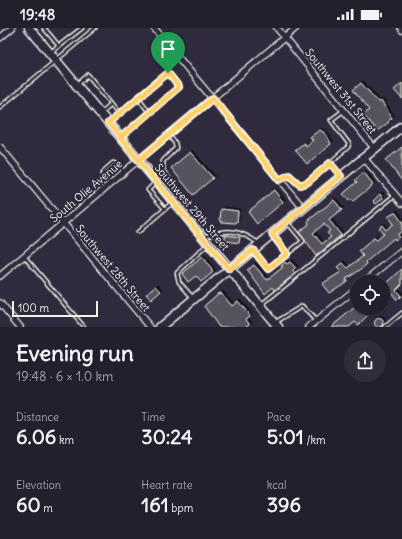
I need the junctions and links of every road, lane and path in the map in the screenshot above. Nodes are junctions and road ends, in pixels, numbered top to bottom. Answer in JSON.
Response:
{"nodes":[{"id":1,"x":12,"y":28,"type":"edge"},
{"id":2,"x":28,"y":28,"type":"edge"},
{"id":3,"x":44,"y":28,"type":"edge"},
{"id":4,"x":82,"y":28,"type":"edge"},
{"id":5,"x":94,"y":28,"type":"edge"},
{"id":6,"x":154,"y":28,"type":"edge"},
{"id":7,"x":277,"y":28,"type":"edge"},
{"id":8,"x":296,"y":28,"type":"edge"},
{"id":9,"x":285,"y":37,"type":"junction"},
{"id":10,"x":0,"y":38,"type":"edge"},
{"id":11,"x":59,"y":46,"type":"junction"},
{"id":12,"x":49,"y":53,"type":"junction"},
{"id":13,"x":56,"y":60,"type":"junction"},
{"id":14,"x":77,"y":86,"type":"junction"},
{"id":15,"x":138,"y":97,"type":"junction"},
{"id":16,"x":213,"y":98,"type":"junction"},
{"id":17,"x":111,"y":104,"type":"junction"},
{"id":18,"x":0,"y":107,"type":"edge"},
{"id":19,"x":344,"y":111,"type":"junction"},
{"id":20,"x":149,"y":112,"type":"junction"},
{"id":21,"x":100,"y":113,"type":"junction"},
{"id":22,"x":119,"y":113,"type":"junction"},
{"id":23,"x":108,"y":123,"type":"junction"},
{"id":24,"x":402,"y":126,"type":"edge"},
{"id":25,"x":169,"y":135,"type":"junction"},
{"id":26,"x":120,"y":138,"type":"junction"},
{"id":27,"x":0,"y":147,"type":"edge"},
{"id":28,"x":375,"y":149,"type":"junction"},
{"id":29,"x":364,"y":158,"type":"junction"},
{"id":30,"x":139,"y":160,"type":"junction"},
{"id":31,"x":330,"y":163,"type":"junction"},
{"id":32,"x":163,"y":171,"type":"junction"},
{"id":33,"x":124,"y":172,"type":"junction"},
{"id":34,"x":341,"y":176,"type":"junction"},
{"id":35,"x":155,"y":180,"type":"junction"},
{"id":36,"x":279,"y":180,"type":"junction"},
{"id":37,"x":111,"y":184,"type":"junction"},
{"id":38,"x":395,"y":194,"type":"junction"},
{"id":39,"x":174,"y":203,"type":"junction"},
{"id":40,"x":402,"y":203,"type":"edge"},
{"id":41,"x":303,"y":208,"type":"junction"},
{"id":42,"x":165,"y":209,"type":"junction"},
{"id":43,"x":287,"y":222,"type":"junction"},
{"id":44,"x":63,"y":223,"type":"junction"},
{"id":45,"x":138,"y":232,"type":"dead end"},
{"id":46,"x":272,"y":234,"type":"junction"},
{"id":47,"x":202,"y":237,"type":"junction"},
{"id":48,"x":208,"y":244,"type":"junction"},
{"id":49,"x":256,"y":247,"type":"junction"},
{"id":50,"x":402,"y":251,"type":"edge"},
{"id":51,"x":287,"y":254,"type":"junction"},
{"id":52,"x":24,"y":256,"type":"junction"},
{"id":53,"x":229,"y":269,"type":"junction"},
{"id":54,"x":373,"y":275,"type":"edge"},
{"id":55,"x":0,"y":276,"type":"edge"},
{"id":56,"x":350,"y":294,"type":"edge"},
{"id":57,"x":194,"y":299,"type":"junction"},
{"id":58,"x":0,"y":303,"type":"edge"},
{"id":59,"x":260,"y":306,"type":"junction"},
{"id":60,"x":402,"y":313,"type":"edge"},
{"id":61,"x":316,"y":321,"type":"junction"},
{"id":62,"x":276,"y":325,"type":"edge"},
{"id":63,"x":20,"y":327,"type":"edge"},
{"id":64,"x":84,"y":327,"type":"edge"},
{"id":65,"x":150,"y":327,"type":"edge"},
{"id":66,"x":160,"y":327,"type":"edge"},
{"id":67,"x":309,"y":327,"type":"edge"},
{"id":68,"x":385,"y":327,"type":"edge"}],
"edges":[{"from":1,"to":10,"type":"street"},
{"from":2,"to":12,"type":"main road","name":"Southwest 29th Street"},
{"from":3,"to":11,"type":"lane"},
{"from":4,"to":11,"type":"lane"},
{"from":5,"to":13,"type":"lane"},
{"from":6,"to":16,"type":"street"},
{"from":7,"to":9,"type":"street","name":"Southwest 31st Street"},
{"from":8,"to":9,"type":"street","name":"South Olie Avenue"},
{"from":9,"to":16,"type":"street","name":"South Olie Avenue"},
{"from":9,"to":19,"type":"street","name":"Southwest 31st Street"},
{"from":11,"to":12,"type":"lane"},
{"from":12,"to":13,"type":"main road","name":"Southwest 29th Street"},
{"from":13,"to":14,"type":"main road","name":"Southwest 29th Street"},
{"from":13,"to":18,"type":"lane"},
{"from":14,"to":17,"type":"lane"},
{"from":14,"to":21,"type":"main road","name":"Southwest 29th Street"},
{"from":15,"to":20,"type":"lane"},
{"from":15,"to":20,"type":"lane"},
{"from":15,"to":22,"type":"lane"},
{"from":16,"to":25,"type":"street","name":"South Olie Avenue"},
{"from":16,"to":36,"type":"street"},
{"from":17,"to":21,"type":"lane"},
{"from":17,"to":22,"type":"lane"},
{"from":19,"to":28,"type":"street","name":"Southwest 31st Street"},
{"from":19,"to":31,"type":"lane"},
{"from":20,"to":26,"type":"lane"},
{"from":21,"to":23,"type":"main road","name":"Southwest 29th Street"},
{"from":22,"to":23,"type":"lane"},
{"from":23,"to":26,"type":"main road","name":"Southwest 29th Street"},
{"from":24,"to":28,"type":"main road"},
{"from":25,"to":30,"type":"street","name":"South Olie Avenue"},
{"from":25,"to":32,"type":"lane"},
{"from":26,"to":30,"type":"main road","name":"Southwest 29th Street"},
{"from":27,"to":44,"type":"street","name":"Southwest 28th Street"},
{"from":28,"to":29,"type":"main road"},
{"from":29,"to":34,"type":"main road"},
{"from":29,"to":38,"type":"street"},
{"from":30,"to":33,"type":"street","name":"South Olie Avenue"},
{"from":30,"to":35,"type":"main road","name":"Southwest 29th Street"},
{"from":31,"to":34,"type":"lane"},
{"from":31,"to":36,"type":"lane"},
{"from":32,"to":35,"type":"lane"},
{"from":32,"to":39,"type":"lane"},
{"from":33,"to":37,"type":"street","name":"South Olie Avenue"},
{"from":33,"to":37,"type":"lane"},
{"from":34,"to":41,"type":"main road"},
{"from":35,"to":39,"type":"main road","name":"Southwest 29th Street"},
{"from":35,"to":42,"type":"lane"},
{"from":36,"to":41,"type":"street"},
{"from":37,"to":44,"type":"street","name":"South Olie Avenue"},
{"from":38,"to":40,"type":"street"},
{"from":38,"to":59,"type":"lane"},
{"from":39,"to":42,"type":"lane"},
{"from":39,"to":47,"type":"main road","name":"Southwest 29th Street"},
{"from":41,"to":43,"type":"main road"},
{"from":42,"to":45,"type":"lane"},
{"from":43,"to":46,"type":"main road"},
{"from":43,"to":51,"type":"lane"},
{"from":44,"to":52,"type":"street","name":"South Olie Avenue"},
{"from":44,"to":65,"type":"street","name":"Southwest 28th Street"},
{"from":46,"to":49,"type":"main road"},
{"from":46,"to":51,"type":"lane"},
{"from":47,"to":48,"type":"main road","name":"Southwest 29th Street"},
{"from":47,"to":49,"type":"lane"},
{"from":48,"to":53,"type":"main road","name":"Southwest 29th Street"},
{"from":48,"to":57,"type":"lane"},
{"from":49,"to":51,"type":"lane"},
{"from":49,"to":53,"type":"main road"},
{"from":50,"to":54,"type":"street"},
{"from":52,"to":55,"type":"street","name":"South Olie Avenue"},
{"from":52,"to":64,"type":"lane"},
{"from":53,"to":57,"type":"main road"},
{"from":53,"to":59,"type":"main road","name":"Southwest 29th Street"},
{"from":56,"to":61,"type":"street"},
{"from":57,"to":66,"type":"main road"},
{"from":58,"to":63,"type":"street"},
{"from":59,"to":62,"type":"main road","name":"Southwest 29th Street"},
{"from":60,"to":68,"type":"lane"},
{"from":61,"to":62,"type":"lane"},
{"from":61,"to":67,"type":"street"}]}
